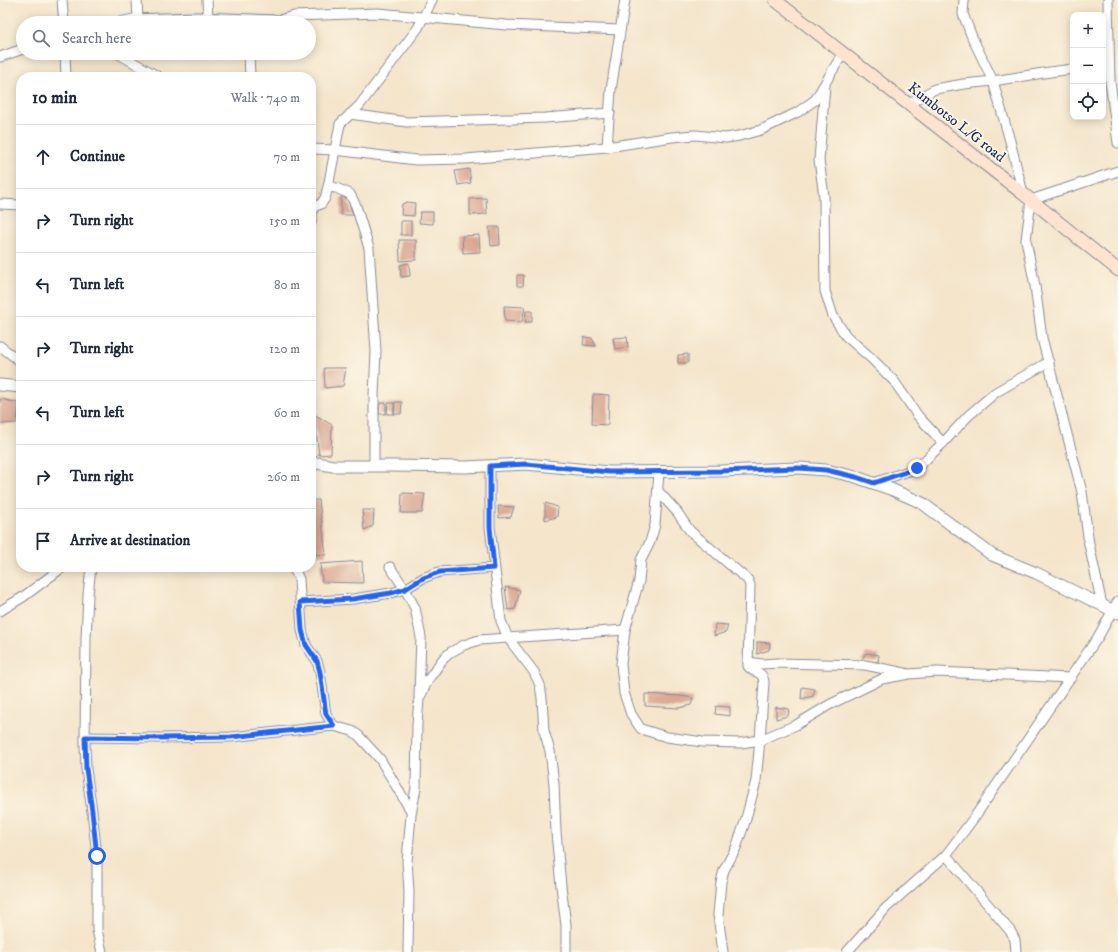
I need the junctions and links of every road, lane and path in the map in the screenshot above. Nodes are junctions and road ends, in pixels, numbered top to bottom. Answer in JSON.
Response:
{"nodes":[{"id":1,"x":62,"y":0,"type":"edge"},
{"id":2,"x":137,"y":0,"type":"edge"},
{"id":3,"x":207,"y":0,"type":"edge"},
{"id":4,"x":432,"y":0,"type":"edge"},
{"id":5,"x":625,"y":0,"type":"edge"},
{"id":6,"x":775,"y":0,"type":"edge"},
{"id":7,"x":964,"y":0,"type":"edge"},
{"id":8,"x":1108,"y":0,"type":"edge"},
{"id":9,"x":63,"y":16,"type":"edge"},
{"id":10,"x":138,"y":16,"type":"edge"},
{"id":11,"x":208,"y":16,"type":"edge"},
{"id":12,"x":294,"y":16,"type":"edge"},
{"id":13,"x":423,"y":17,"type":"junction"},
{"id":14,"x":620,"y":30,"type":"junction"},
{"id":15,"x":16,"y":52,"type":"edge"},
{"id":16,"x":843,"y":53,"type":"junction"},
{"id":17,"x":0,"y":57,"type":"edge"},
{"id":18,"x":65,"y":60,"type":"edge"},
{"id":19,"x":129,"y":60,"type":"edge"},
{"id":20,"x":249,"y":60,"type":"edge"},
{"id":21,"x":1106,"y":66,"type":"edge"},
{"id":22,"x":1070,"y":69,"type":"edge"},
{"id":23,"x":66,"y":72,"type":"edge"},
{"id":24,"x":150,"y":72,"type":"edge"},
{"id":25,"x":250,"y":72,"type":"edge"},
{"id":26,"x":993,"y":81,"type":"junction"},
{"id":27,"x":825,"y":83,"type":"junction"},
{"id":28,"x":908,"y":104,"type":"junction"},
{"id":29,"x":610,"y":113,"type":"junction"},
{"id":30,"x":350,"y":114,"type":"junction"},
{"id":31,"x":1118,"y":143,"type":"edge"},
{"id":32,"x":607,"y":147,"type":"junction"},
{"id":33,"x":316,"y":149,"type":"edge"},
{"id":34,"x":335,"y":150,"type":"junction"},
{"id":35,"x":1118,"y":171,"type":"edge"},
{"id":36,"x":328,"y":187,"type":"junction"},
{"id":37,"x":1027,"y":197,"type":"junction"},
{"id":38,"x":0,"y":204,"type":"edge"},
{"id":39,"x":16,"y":205,"type":"edge"},
{"id":40,"x":316,"y":206,"type":"edge"},
{"id":41,"x":1118,"y":270,"type":"edge"},
{"id":42,"x":0,"y":346,"type":"edge"},
{"id":43,"x":16,"y":358,"type":"edge"},
{"id":44,"x":1048,"y":362,"type":"junction"},
{"id":45,"x":0,"y":385,"type":"edge"},
{"id":46,"x":16,"y":387,"type":"edge"},
{"id":47,"x":943,"y":443,"type":"junction"},
{"id":48,"x":316,"y":463,"type":"edge"},
{"id":49,"x":374,"y":466,"type":"junction"},
{"id":50,"x":490,"y":466,"type":"junction"},
{"id":51,"x":659,"y":472,"type":"junction"},
{"id":52,"x":874,"y":483,"type":"junction"},
{"id":53,"x":658,"y":492,"type":"junction"},
{"id":54,"x":390,"y":567,"type":"dead end"},
{"id":55,"x":494,"y":568,"type":"junction"},
{"id":56,"x":56,"y":572,"type":"edge"},
{"id":57,"x":90,"y":572,"type":"edge"},
{"id":58,"x":295,"y":572,"type":"edge"},
{"id":59,"x":405,"y":589,"type":"junction"},
{"id":60,"x":300,"y":602,"type":"junction"},
{"id":61,"x":1102,"y":605,"type":"junction"},
{"id":62,"x":1116,"y":608,"type":"edge"},
{"id":63,"x":0,"y":611,"type":"edge"},
{"id":64,"x":626,"y":630,"type":"junction"},
{"id":65,"x":508,"y":638,"type":"junction"},
{"id":66,"x":748,"y":662,"type":"junction"},
{"id":67,"x":909,"y":674,"type":"junction"},
{"id":68,"x":1071,"y":678,"type":"junction"},
{"id":69,"x":419,"y":699,"type":"junction"},
{"id":70,"x":334,"y":726,"type":"junction"},
{"id":71,"x":85,"y":737,"type":"junction"},
{"id":72,"x":760,"y":740,"type":"junction"},
{"id":73,"x":412,"y":811,"type":"junction"},
{"id":74,"x":946,"y":855,"type":"junction"},
{"id":75,"x":102,"y":952,"type":"edge"},
{"id":76,"x":408,"y":952,"type":"edge"},
{"id":77,"x":566,"y":952,"type":"edge"},
{"id":78,"x":723,"y":952,"type":"edge"},
{"id":79,"x":847,"y":952,"type":"edge"},
{"id":80,"x":1016,"y":952,"type":"edge"}],
"edges":[{"from":1,"to":9,"type":"street"},
{"from":2,"to":10,"type":"street"},
{"from":3,"to":11,"type":"street"},
{"from":4,"to":13,"type":"street"},
{"from":5,"to":14,"type":"street"},
{"from":6,"to":16,"type":"main road","name":"Kumbotso L/G road"},
{"from":7,"to":26,"type":"street"},
{"from":8,"to":21,"type":"street"},
{"from":12,"to":13,"type":"street"},
{"from":13,"to":14,"type":"street"},
{"from":13,"to":30,"type":"street"},
{"from":14,"to":29,"type":"street"},
{"from":15,"to":17,"type":"street"},
{"from":16,"to":27,"type":"street"},
{"from":16,"to":28,"type":"main road","name":"Kumbotso L/G road"},
{"from":18,"to":23,"type":"street"},
{"from":19,"to":24,"type":"street"},
{"from":20,"to":25,"type":"street"},
{"from":21,"to":31,"type":"street"},
{"from":22,"to":26,"type":"street"},
{"from":26,"to":28,"type":"street"},
{"from":26,"to":37,"type":"street"},
{"from":27,"to":32,"type":"street"},
{"from":27,"to":47,"type":"street"},
{"from":28,"to":37,"type":"main road","name":"Kumbotso L/G road"},
{"from":29,"to":30,"type":"street"},
{"from":29,"to":32,"type":"street"},
{"from":30,"to":34,"type":"street"},
{"from":32,"to":34,"type":"street"},
{"from":33,"to":34,"type":"street"},
{"from":34,"to":36,"type":"street"},
{"from":35,"to":37,"type":"street"},
{"from":36,"to":40,"type":"street"},
{"from":36,"to":49,"type":"street"},
{"from":37,"to":41,"type":"main road","name":"Kumbotso L/G road"},
{"from":37,"to":44,"type":"street"},
{"from":38,"to":39,"type":"street"},
{"from":42,"to":43,"type":"street"},
{"from":44,"to":47,"type":"street"},
{"from":44,"to":61,"type":"street"},
{"from":45,"to":46,"type":"street"},
{"from":47,"to":52,"type":"street"},
{"from":48,"to":49,"type":"street"},
{"from":49,"to":50,"type":"street"},
{"from":50,"to":51,"type":"street"},
{"from":50,"to":55,"type":"street"},
{"from":51,"to":52,"type":"street"},
{"from":51,"to":53,"type":"street"},
{"from":52,"to":61,"type":"street"},
{"from":53,"to":64,"type":"street"},
{"from":53,"to":66,"type":"street"},
{"from":54,"to":59,"type":"street"},
{"from":55,"to":59,"type":"street"},
{"from":55,"to":65,"type":"street"},
{"from":56,"to":63,"type":"street"},
{"from":57,"to":71,"type":"street"},
{"from":58,"to":60,"type":"street"},
{"from":59,"to":60,"type":"street"},
{"from":59,"to":69,"type":"street"},
{"from":60,"to":70,"type":"street"},
{"from":61,"to":62,"type":"street"},
{"from":62,"to":68,"type":"street"},
{"from":64,"to":65,"type":"street"},
{"from":64,"to":72,"type":"street"},
{"from":65,"to":69,"type":"street"},
{"from":65,"to":77,"type":"street"},
{"from":66,"to":67,"type":"street"},
{"from":66,"to":72,"type":"street"},
{"from":67,"to":68,"type":"street"},
{"from":67,"to":72,"type":"street"},
{"from":68,"to":74,"type":"street"},
{"from":69,"to":73,"type":"street"},
{"from":70,"to":71,"type":"street"},
{"from":70,"to":73,"type":"street"},
{"from":71,"to":75,"type":"street"},
{"from":72,"to":78,"type":"street"},
{"from":73,"to":76,"type":"street"},
{"from":74,"to":79,"type":"street"},
{"from":74,"to":80,"type":"street"}]}
